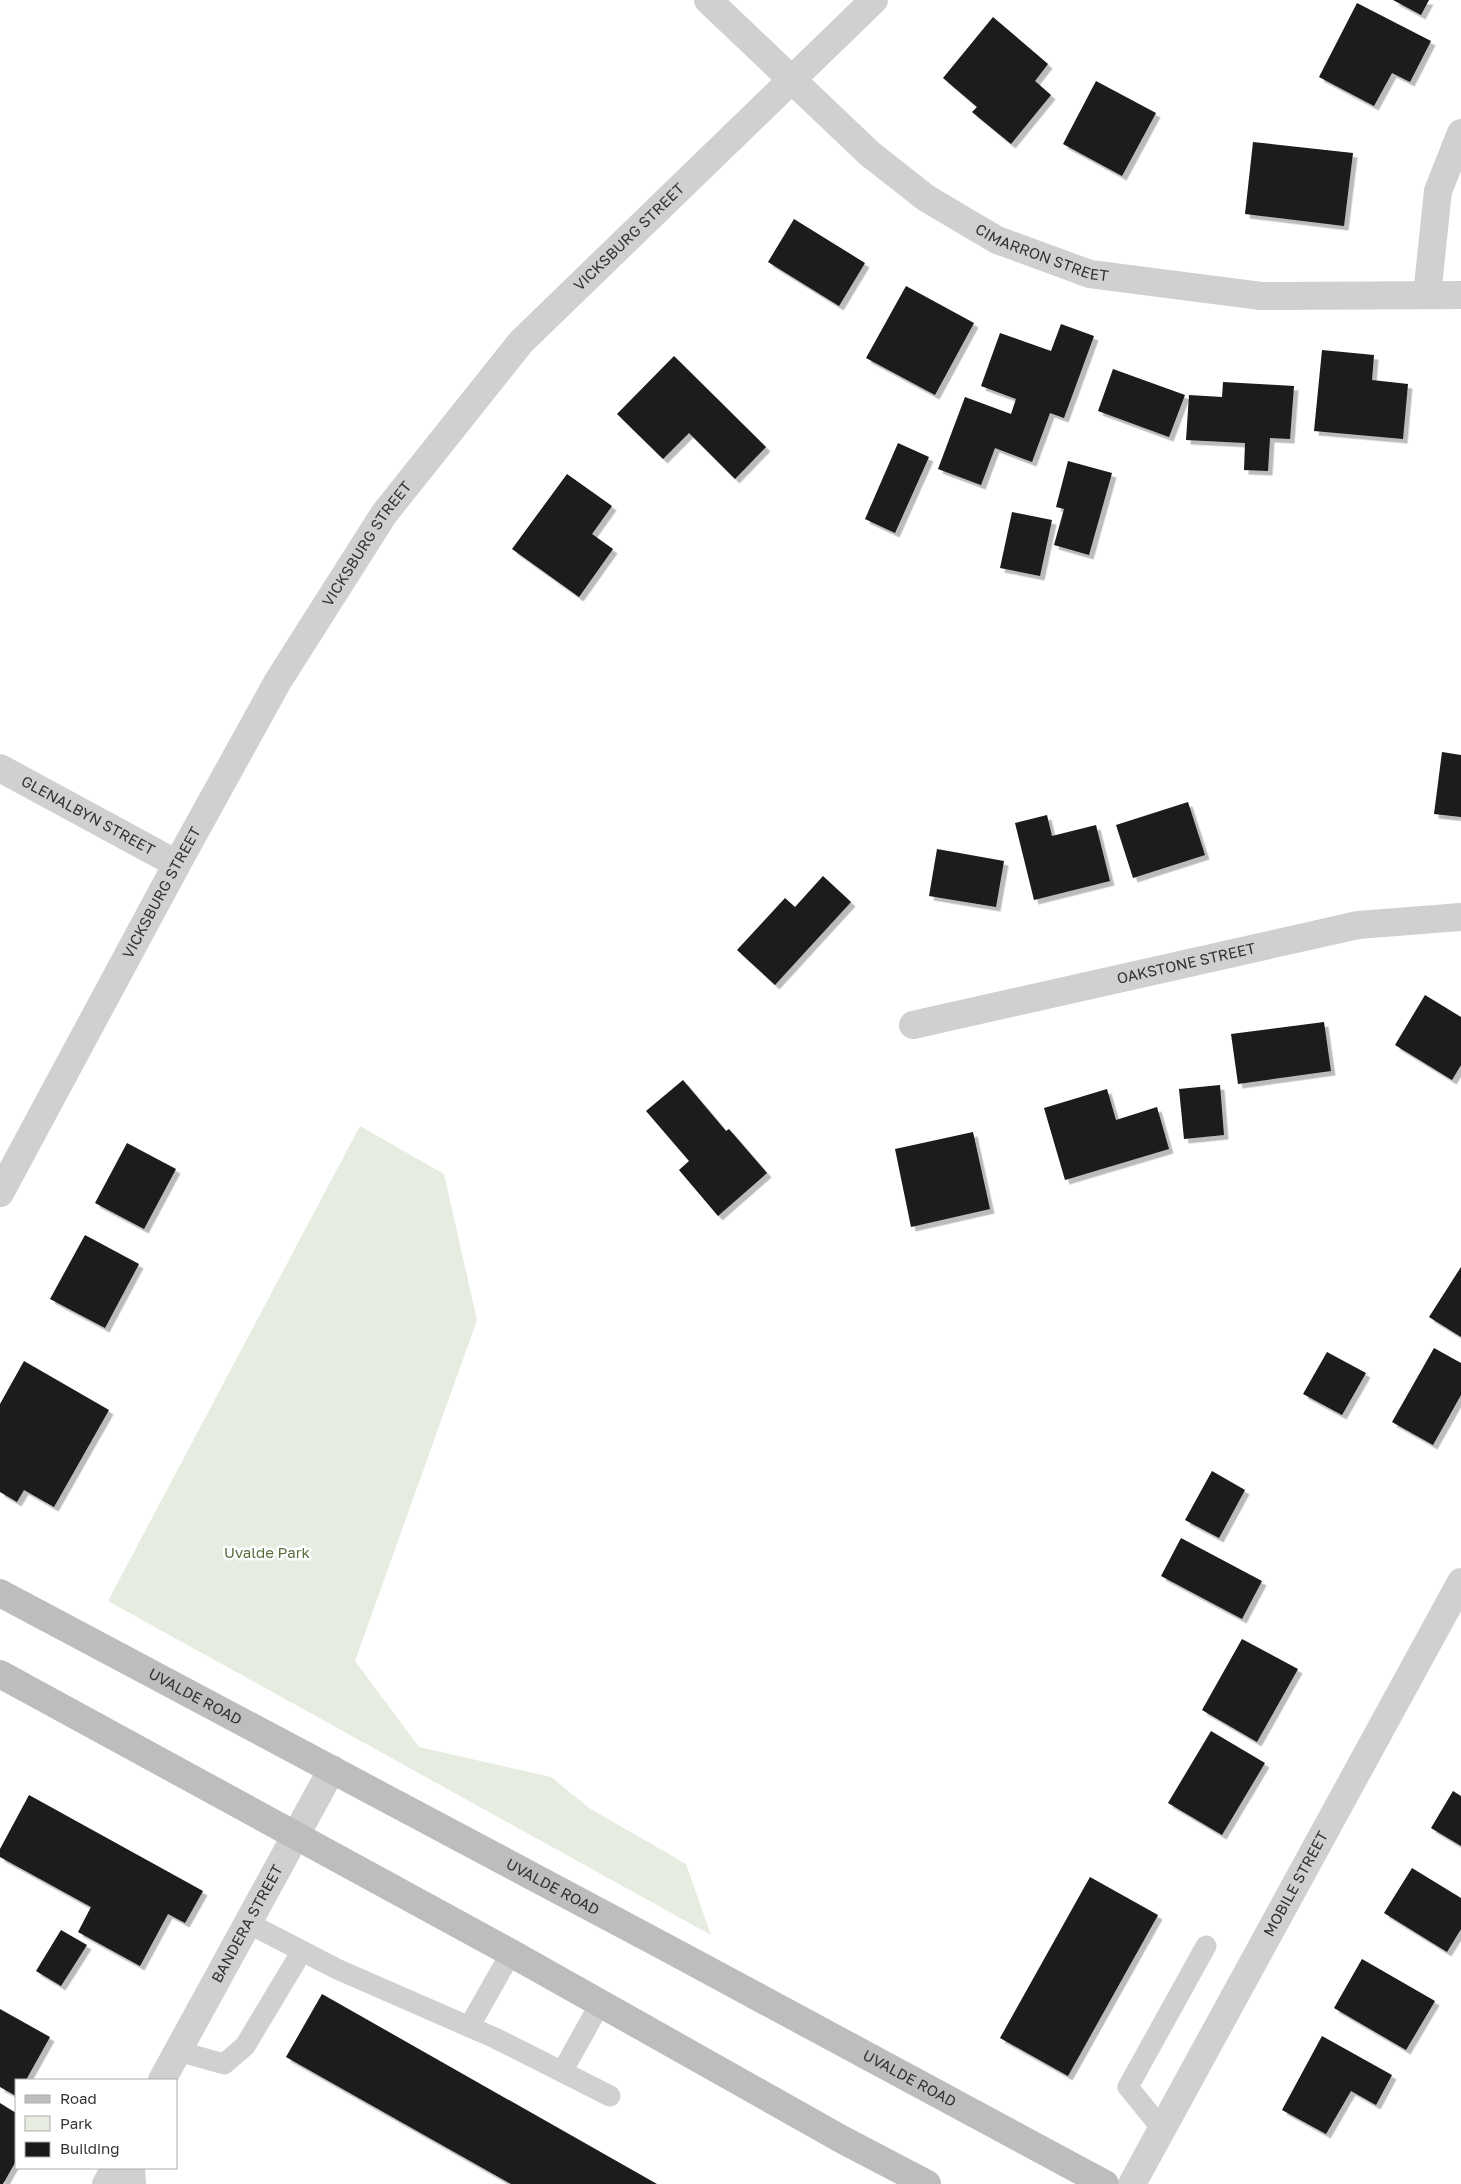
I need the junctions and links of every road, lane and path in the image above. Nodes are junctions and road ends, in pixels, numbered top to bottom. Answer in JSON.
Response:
{"nodes":[{"id":1,"x":708,"y":0,"type":"edge"},
{"id":2,"x":874,"y":0,"type":"edge"},
{"id":3,"x":792,"y":80,"type":"junction"},
{"id":4,"x":1461,"y":133,"type":"edge"},
{"id":5,"x":1427,"y":295,"type":"junction"},
{"id":6,"x":1461,"y":295,"type":"edge"},
{"id":7,"x":0,"y":768,"type":"edge"},
{"id":8,"x":177,"y":864,"type":"junction"},
{"id":9,"x":1461,"y":917,"type":"edge"},
{"id":10,"x":913,"y":1025,"type":"dead end"},
{"id":11,"x":0,"y":1193,"type":"edge"},
{"id":12,"x":1461,"y":1582,"type":"edge"},
{"id":13,"x":0,"y":1593,"type":"edge"},
{"id":14,"x":0,"y":1674,"type":"edge"},
{"id":15,"x":332,"y":1769,"type":"junction"},
{"id":16,"x":296,"y":1835,"type":"junction"},
{"id":17,"x":248,"y":1922,"type":"junction"},
{"id":18,"x":1206,"y":1946,"type":"dead end"},
{"id":19,"x":302,"y":1951,"type":"junction"},
{"id":20,"x":511,"y":1953,"type":"junction"},
{"id":21,"x":601,"y":2002,"type":"junction"},
{"id":22,"x":469,"y":2027,"type":"junction"},
{"id":23,"x":178,"y":2051,"type":"junction"},
{"id":24,"x":562,"y":2072,"type":"junction"},
{"id":25,"x":163,"y":2079,"type":"edge"},
{"id":26,"x":610,"y":2096,"type":"dead end"},
{"id":27,"x":1162,"y":2128,"type":"junction"},
{"id":28,"x":114,"y":2169,"type":"edge"},
{"id":29,"x":131,"y":2169,"type":"edge"},
{"id":30,"x":106,"y":2184,"type":"edge"},
{"id":31,"x":132,"y":2184,"type":"edge"},
{"id":32,"x":927,"y":2184,"type":"edge"},
{"id":33,"x":1105,"y":2184,"type":"edge"},
{"id":34,"x":1132,"y":2184,"type":"edge"}],
"edges":[{"from":1,"to":3,"type":"street","name":"CIMARRON STREET"},
{"from":2,"to":3,"type":"street","name":"VICKSBURG STREET"},
{"from":3,"to":5,"type":"street","name":"CIMARRON STREET"},
{"from":3,"to":8,"type":"street","name":"VICKSBURG STREET"},
{"from":4,"to":5,"type":"street"},
{"from":5,"to":6,"type":"street","name":"CIMARRON STREET"},
{"from":7,"to":8,"type":"street","name":"GLENALBYN STREET"},
{"from":8,"to":11,"type":"street","name":"VICKSBURG STREET"},
{"from":9,"to":10,"type":"street","name":"OAKSTONE STREET"},
{"from":12,"to":27,"type":"street","name":"MOBILE STREET"},
{"from":13,"to":15,"type":"main road","name":"UVALDE ROAD"},
{"from":14,"to":16,"type":"main road"},
{"from":15,"to":16,"type":"street","name":"BANDERA STREET"},
{"from":15,"to":33,"type":"main road","name":"UVALDE ROAD"},
{"from":16,"to":17,"type":"street","name":"BANDERA STREET"},
{"from":16,"to":20,"type":"main road"},
{"from":17,"to":19,"type":"lane"},
{"from":17,"to":23,"type":"street","name":"BANDERA STREET"},
{"from":18,"to":27,"type":"lane"},
{"from":19,"to":22,"type":"lane"},
{"from":19,"to":23,"type":"lane"},
{"from":20,"to":21,"type":"main road"},
{"from":20,"to":22,"type":"lane"},
{"from":21,"to":24,"type":"lane"},
{"from":21,"to":32,"type":"main road"},
{"from":22,"to":24,"type":"lane"},
{"from":23,"to":25,"type":"street","name":"BANDERA STREET"},
{"from":24,"to":26,"type":"lane"},
{"from":27,"to":34,"type":"street","name":"MOBILE STREET"},
{"from":28,"to":30,"type":"street"},
{"from":29,"to":31,"type":"street"}]}
